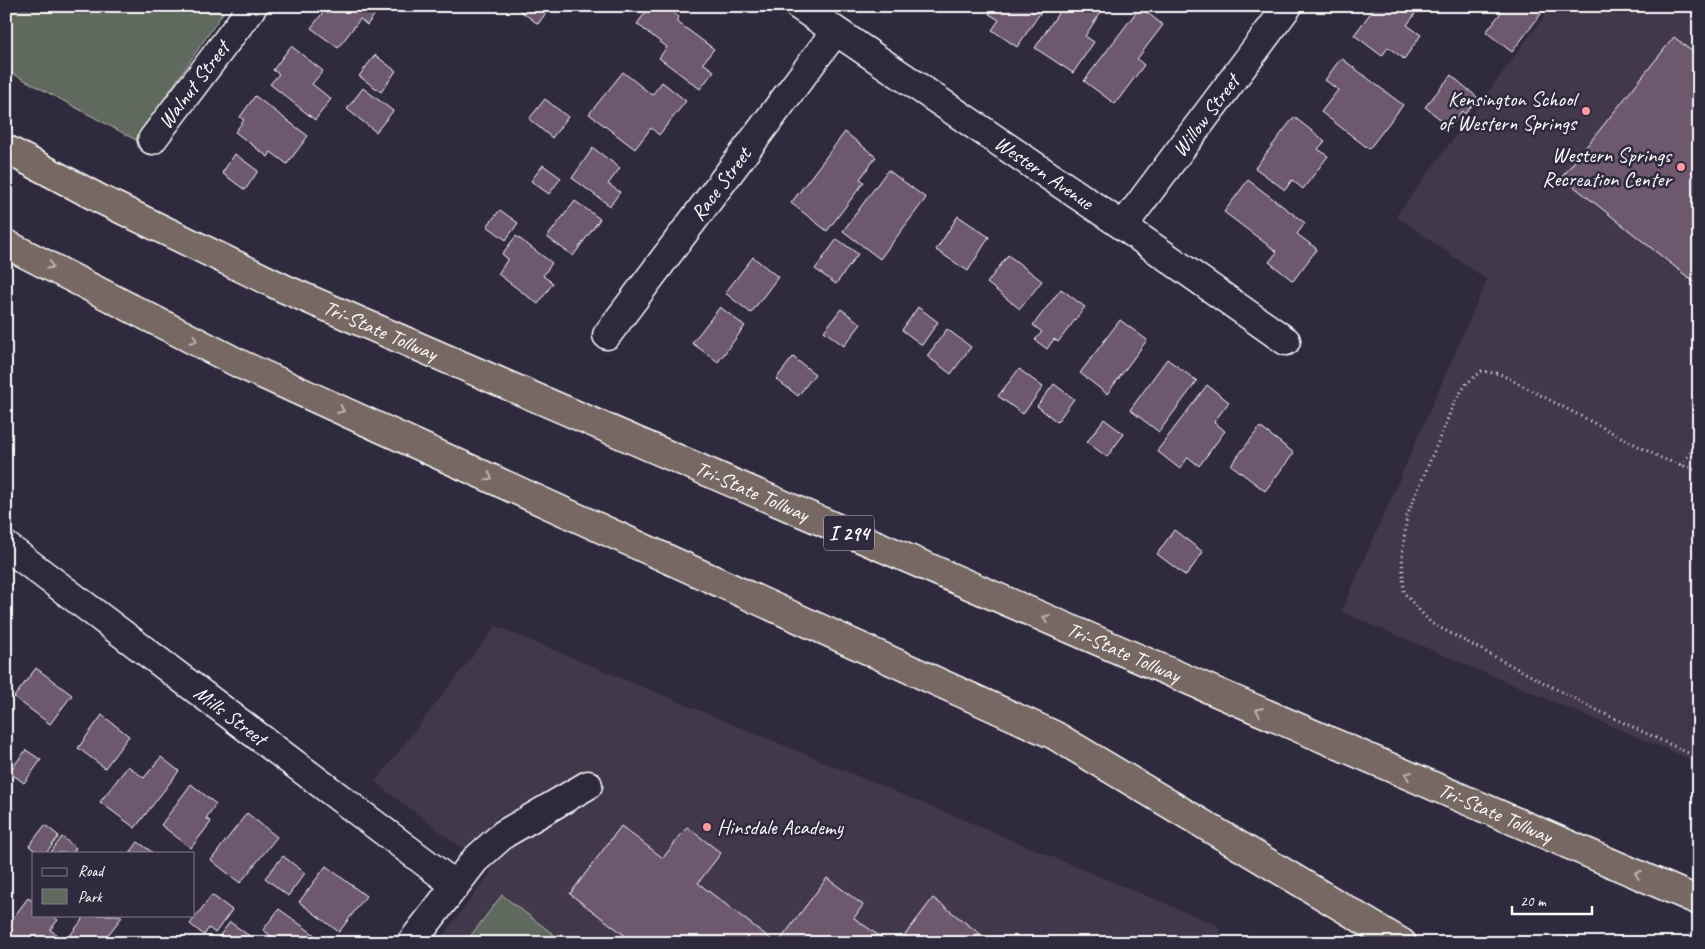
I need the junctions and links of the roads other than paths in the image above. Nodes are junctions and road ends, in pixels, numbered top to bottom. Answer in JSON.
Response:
{"nodes":[{"id":1,"x":253,"y":6,"type":"edge"},
{"id":2,"x":799,"y":6,"type":"edge"},
{"id":3,"x":1288,"y":6,"type":"edge"},
{"id":4,"x":835,"y":32,"type":"junction"},
{"id":5,"x":152,"y":140,"type":"dead end"},
{"id":6,"x":6,"y":149,"type":"edge"},
{"id":7,"x":1123,"y":226,"type":"junction"},
{"id":8,"x":6,"y":244,"type":"edge"},
{"id":9,"x":606,"y":335,"type":"dead end"},
{"id":10,"x":1286,"y":341,"type":"dead end"},
{"id":11,"x":6,"y":546,"type":"edge"},
{"id":12,"x":588,"y":785,"type":"dead end"},
{"id":13,"x":456,"y":885,"type":"junction"},
{"id":14,"x":1699,"y":901,"type":"edge"},
{"id":15,"x":411,"y":943,"type":"edge"},
{"id":16,"x":1402,"y":943,"type":"edge"}],
"edges":[{"from":1,"to":5,"type":"street","name":"Walnut Street"},
{"from":2,"to":4,"type":"street","name":"Western Avenue"},
{"from":3,"to":7,"type":"street","name":"Willow Street"},
{"from":4,"to":7,"type":"street","name":"Western Avenue"},
{"from":4,"to":9,"type":"street","name":"Race Street"},
{"from":14,"to":6,"type":"highway","name":"Tri-State Tollway","number":"I 294","one_way":true},
{"from":7,"to":10,"type":"street","name":"Western Avenue"},
{"from":8,"to":16,"type":"highway","one_way":true},
{"from":11,"to":13,"type":"street","name":"Mills Street"},
{"from":12,"to":13,"type":"street"},
{"from":13,"to":15,"type":"street"}]}
